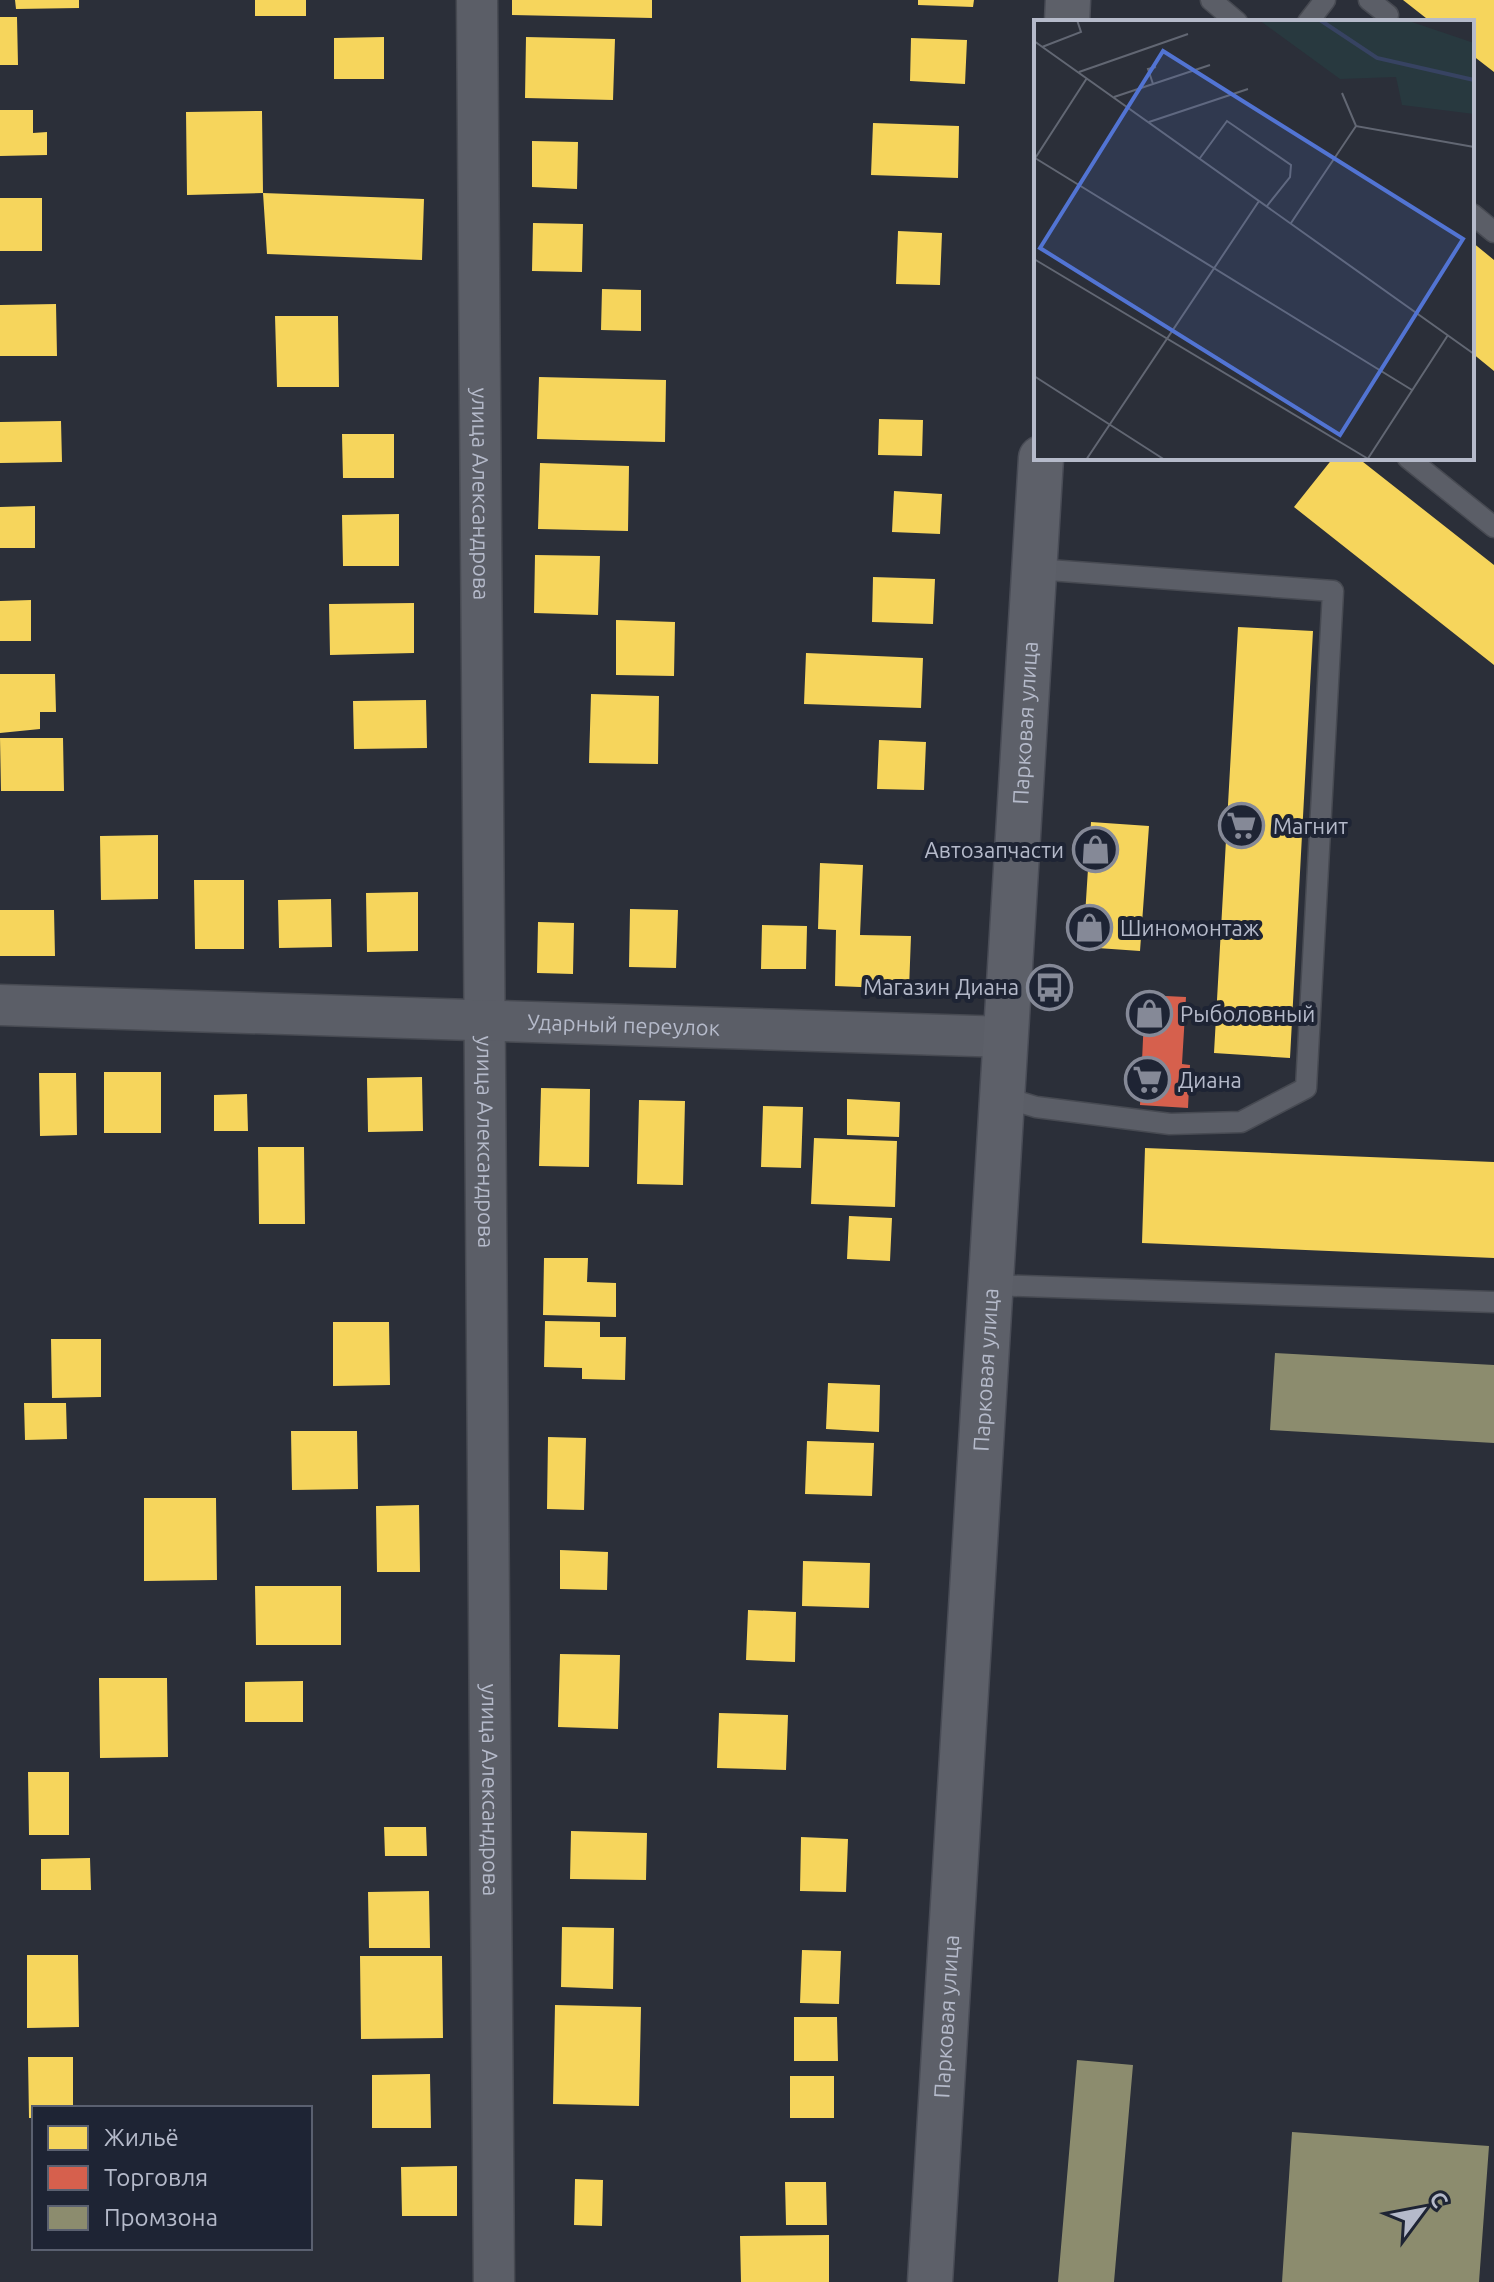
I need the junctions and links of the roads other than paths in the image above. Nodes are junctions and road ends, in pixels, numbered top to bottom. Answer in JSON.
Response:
{"nodes":[{"id":1,"x":477,"y":0,"type":"edge"},
{"id":2,"x":1068,"y":0,"type":"edge"},
{"id":3,"x":1211,"y":0,"type":"edge"},
{"id":4,"x":1325,"y":0,"type":"edge"},
{"id":5,"x":1369,"y":0,"type":"edge"},
{"id":6,"x":1388,"y":15,"type":"dead end"},
{"id":7,"x":1067,"y":20,"type":"edge"},
{"id":8,"x":1235,"y":20,"type":"edge"},
{"id":9,"x":1310,"y":20,"type":"edge"},
{"id":10,"x":1474,"y":216,"type":"edge"},
{"id":11,"x":1494,"y":232,"type":"edge"},
{"id":12,"x":1041,"y":460,"type":"edge"},
{"id":13,"x":1410,"y":460,"type":"edge"},
{"id":14,"x":1494,"y":527,"type":"edge"},
{"id":15,"x":1035,"y":569,"type":"junction"},
{"id":16,"x":0,"y":1005,"type":"edge"},
{"id":17,"x":484,"y":1021,"type":"junction"},
{"id":18,"x":1007,"y":1037,"type":"junction"},
{"id":19,"x":1003,"y":1097,"type":"junction"},
{"id":20,"x":991,"y":1285,"type":"junction"},
{"id":21,"x":1494,"y":1302,"type":"edge"},
{"id":22,"x":494,"y":2282,"type":"edge"},
{"id":23,"x":930,"y":2282,"type":"edge"}],
"edges":[{"from":1,"to":17,"type":"street","name":"улица Александрова"},
{"from":2,"to":7,"type":"main road"},
{"from":3,"to":8,"type":"lane"},
{"from":4,"to":9,"type":"lane"},
{"from":5,"to":6,"type":"lane"},
{"from":10,"to":11,"type":"lane"},
{"from":12,"to":15,"type":"main road","name":"Парковая улица"},
{"from":13,"to":14,"type":"lane"},
{"from":15,"to":18,"type":"main road","name":"Парковая улица"},
{"from":15,"to":19,"type":"lane"},
{"from":16,"to":17,"type":"street","name":"Ударный переулок"},
{"from":17,"to":18,"type":"street","name":"Ударный переулок"},
{"from":17,"to":22,"type":"street","name":"улица Александрова"},
{"from":18,"to":19,"type":"main road","name":"Парковая улица"},
{"from":19,"to":20,"type":"main road","name":"Парковая улица"},
{"from":20,"to":21,"type":"lane"},
{"from":20,"to":23,"type":"main road","name":"Парковая улица"}]}
